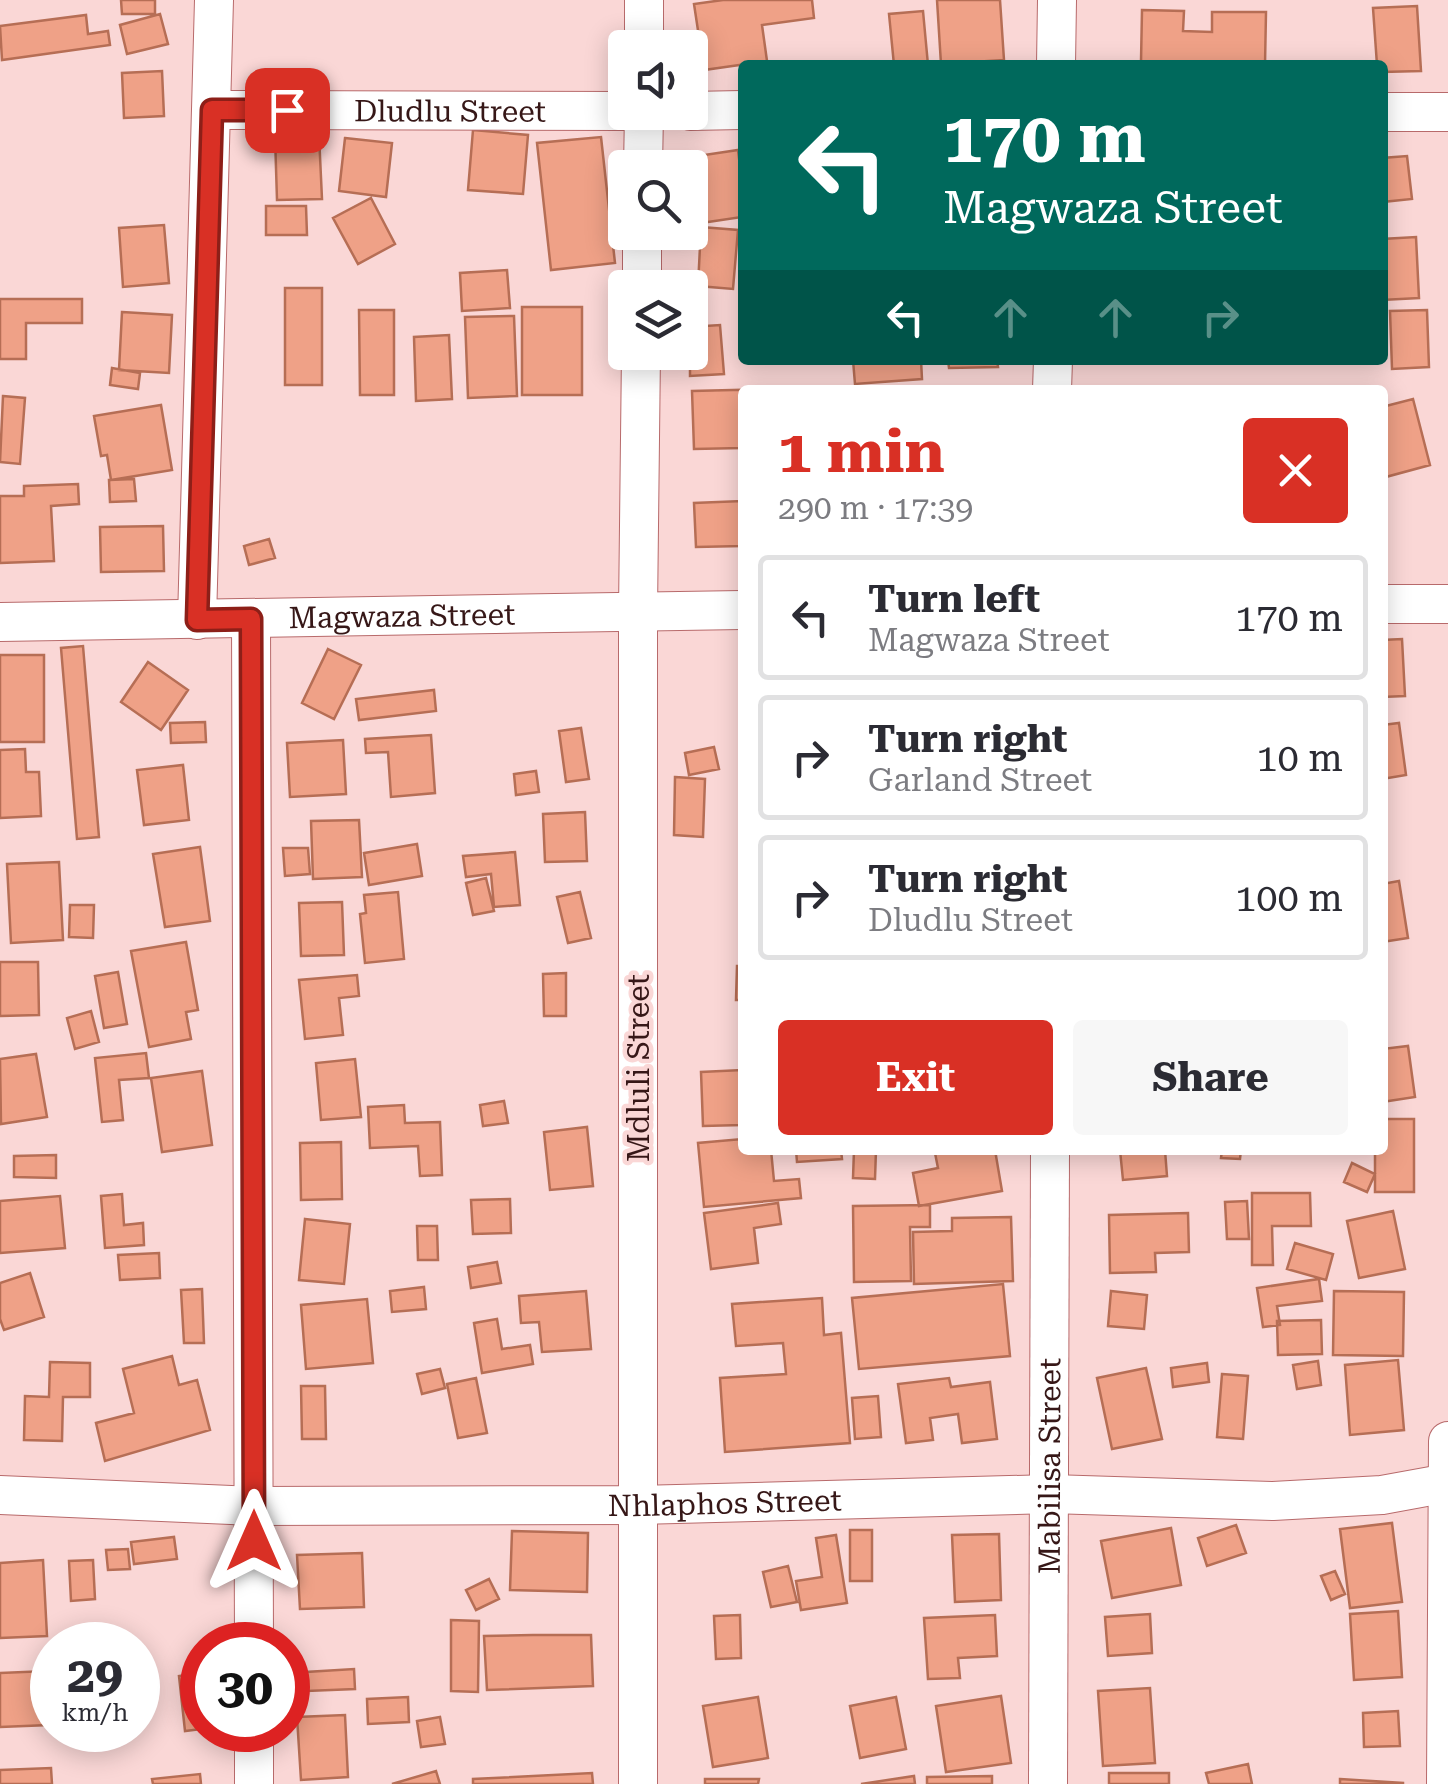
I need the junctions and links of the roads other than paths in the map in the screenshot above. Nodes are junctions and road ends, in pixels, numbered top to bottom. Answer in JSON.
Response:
{"nodes":[{"id":1,"x":214,"y":0,"type":"edge"},
{"id":2,"x":644,"y":0,"type":"edge"},
{"id":3,"x":1056,"y":0,"type":"edge"},
{"id":4,"x":644,"y":30,"type":"edge"},
{"id":5,"x":1056,"y":60,"type":"edge"},
{"id":6,"x":212,"y":110,"type":"junction"},
{"id":7,"x":708,"y":110,"type":"edge"},
{"id":8,"x":738,"y":110,"type":"edge"},
{"id":9,"x":608,"y":111,"type":"edge"},
{"id":10,"x":1388,"y":112,"type":"edge"},
{"id":11,"x":1448,"y":112,"type":"edge"},
{"id":12,"x":641,"y":370,"type":"edge"},
{"id":13,"x":1388,"y":604,"type":"edge"},
{"id":14,"x":1448,"y":604,"type":"edge"},
{"id":15,"x":738,"y":610,"type":"edge"},
{"id":16,"x":638,"y":612,"type":"junction"},
{"id":17,"x":251,"y":619,"type":"junction"},
{"id":18,"x":197,"y":620,"type":"junction"},
{"id":19,"x":0,"y":622,"type":"edge"},
{"id":20,"x":1050,"y":1155,"type":"edge"},
{"id":21,"x":1448,"y":1441,"type":"edge"},
{"id":22,"x":1448,"y":1484,"type":"edge"},
{"id":23,"x":1051,"y":1494,"type":"junction"},
{"id":24,"x":0,"y":1496,"type":"edge"},
{"id":25,"x":638,"y":1505,"type":"junction"},
{"id":26,"x":254,"y":1506,"type":"junction"},
{"id":27,"x":254,"y":1622,"type":"edge"},
{"id":28,"x":254,"y":1752,"type":"edge"},
{"id":29,"x":254,"y":1784,"type":"edge"},
{"id":30,"x":638,"y":1784,"type":"edge"},
{"id":31,"x":1048,"y":1784,"type":"edge"},
{"id":32,"x":1446,"y":1784,"type":"edge"}],
"edges":[{"from":1,"to":6,"type":"street"},
{"from":2,"to":4,"type":"street"},
{"from":3,"to":5,"type":"street"},
{"from":6,"to":9,"type":"street","name":"Dludlu Street"},
{"from":6,"to":18,"type":"street"},
{"from":7,"to":8,"type":"street"},
{"from":10,"to":11,"type":"street"},
{"from":12,"to":16,"type":"street","name":"Mdluli Street"},
{"from":13,"to":14,"type":"street"},
{"from":15,"to":16,"type":"street","name":"Magwaza Street"},
{"from":16,"to":17,"type":"street","name":"Magwaza Street"},
{"from":16,"to":25,"type":"street","name":"Mdluli Street"},
{"from":17,"to":18,"type":"street","name":"Magwaza Street"},
{"from":17,"to":26,"type":"street"},
{"from":18,"to":19,"type":"street","name":"Magwaza Street"},
{"from":20,"to":23,"type":"street","name":"Mabilisa Street"},
{"from":21,"to":22,"type":"street"},
{"from":22,"to":23,"type":"street","name":"Nhlaphos Street"},
{"from":22,"to":32,"type":"street"},
{"from":23,"to":25,"type":"street","name":"Nhlaphos Street"},
{"from":23,"to":31,"type":"street","name":"Mabilisa Street"},
{"from":24,"to":26,"type":"street","name":"Nhlaphos Street"},
{"from":25,"to":26,"type":"street","name":"Nhlaphos Street"},
{"from":25,"to":30,"type":"street","name":"Mdluli Street"},
{"from":26,"to":27,"type":"street"},
{"from":28,"to":29,"type":"street"}]}
